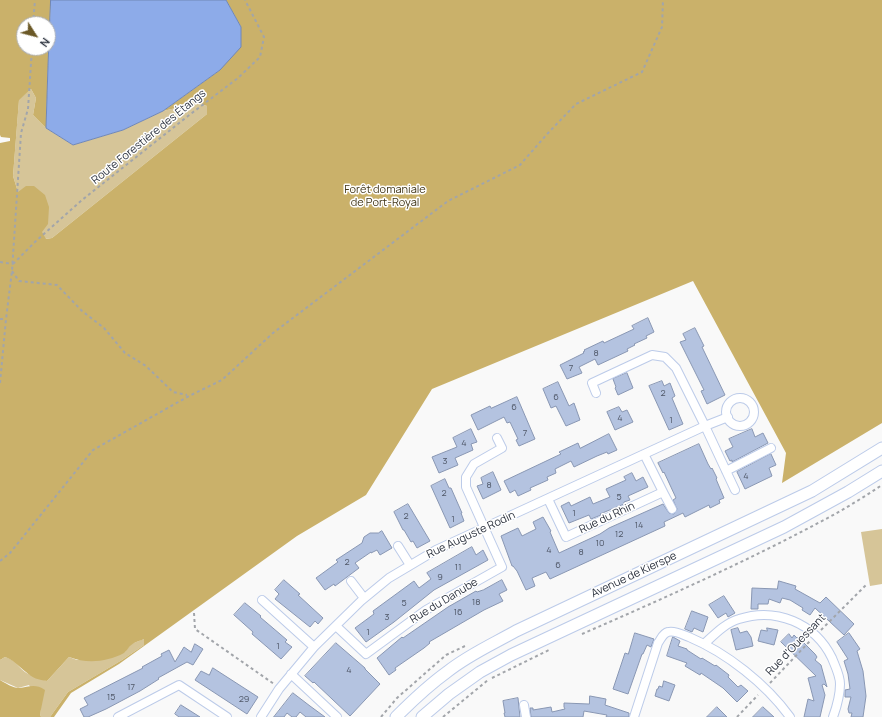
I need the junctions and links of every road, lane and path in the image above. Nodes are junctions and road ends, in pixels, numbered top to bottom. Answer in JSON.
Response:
{"nodes":[{"id":1,"x":35,"y":0,"type":"edge"},
{"id":2,"x":245,"y":0,"type":"edge"},
{"id":3,"x":663,"y":0,"type":"edge"},
{"id":4,"x":34,"y":16,"type":"edge"},
{"id":5,"x":31,"y":56,"type":"edge"},
{"id":6,"x":0,"y":262,"type":"edge"},
{"id":7,"x":13,"y":264,"type":"junction"},
{"id":8,"x":12,"y":271,"type":"junction"},
{"id":9,"x":0,"y":319,"type":"edge"},
{"id":10,"x":6,"y":319,"type":"junction"},
{"id":11,"x":0,"y":383,"type":"edge"},
{"id":12,"x":596,"y":393,"type":"dead end"},
{"id":13,"x":188,"y":396,"type":"junction"},
{"id":14,"x":728,"y":417,"type":"dead end"},
{"id":15,"x":705,"y":426,"type":"junction"},
{"id":16,"x":497,"y":438,"type":"dead end"},
{"id":17,"x":770,"y":448,"type":"dead end"},
{"id":18,"x":882,"y":448,"type":"edge"},
{"id":19,"x":644,"y":454,"type":"junction"},
{"id":20,"x":726,"y":470,"type":"junction"},
{"id":21,"x":882,"y":471,"type":"edge"},
{"id":22,"x":882,"y":485,"type":"edge"},
{"id":23,"x":735,"y":490,"type":"dead end"},
{"id":24,"x":663,"y":492,"type":"junction"},
{"id":25,"x":548,"y":499,"type":"junction"},
{"id":26,"x":672,"y":509,"type":"dead end"},
{"id":27,"x":484,"y":528,"type":"junction"},
{"id":28,"x":398,"y":546,"type":"dead end"},
{"id":29,"x":0,"y":561,"type":"edge"},
{"id":30,"x":410,"y":565,"type":"junction"},
{"id":31,"x":351,"y":581,"type":"dead end"},
{"id":32,"x":867,"y":584,"type":"dead end"},
{"id":33,"x":364,"y":598,"type":"junction"},
{"id":34,"x":262,"y":600,"type":"dead end"},
{"id":35,"x":194,"y":613,"type":"dead end"},
{"id":36,"x":336,"y":626,"type":"junction"},
{"id":37,"x":581,"y":635,"type":"dead end"},
{"id":38,"x":816,"y":635,"type":"junction"},
{"id":39,"x":704,"y":644,"type":"junction"},
{"id":40,"x":314,"y":647,"type":"junction"},
{"id":41,"x":553,"y":648,"type":"dead end"},
{"id":42,"x":291,"y":674,"type":"junction"},
{"id":43,"x":765,"y":688,"type":"junction"},
{"id":44,"x":279,"y":689,"type":"junction"},
{"id":45,"x":524,"y":705,"type":"dead end"},
{"id":46,"x":118,"y":717,"type":"edge"},
{"id":47,"x":227,"y":717,"type":"edge"},
{"id":48,"x":261,"y":717,"type":"edge"},
{"id":49,"x":337,"y":717,"type":"edge"},
{"id":50,"x":396,"y":717,"type":"edge"},
{"id":51,"x":422,"y":717,"type":"edge"},
{"id":52,"x":443,"y":717,"type":"edge"},
{"id":53,"x":526,"y":717,"type":"edge"},
{"id":54,"x":634,"y":717,"type":"edge"},
{"id":55,"x":737,"y":717,"type":"edge"},
{"id":56,"x":790,"y":717,"type":"edge"},
{"id":57,"x":833,"y":717,"type":"edge"}],
"edges":[{"from":1,"to":4,"type":"path"},
{"from":2,"to":7,"type":"path","name":"Route Forestière des Étangs"},
{"from":3,"to":13,"type":"path"},
{"from":5,"to":7,"type":"path"},
{"from":6,"to":7,"type":"path"},
{"from":7,"to":8,"type":"path"},
{"from":8,"to":10,"type":"path"},
{"from":8,"to":13,"type":"path"},
{"from":9,"to":10,"type":"path"},
{"from":10,"to":11,"type":"path"},
{"from":12,"to":15,"type":"street"},
{"from":13,"to":29,"type":"path"},
{"from":14,"to":15,"type":"street","name":"Rue Auguste Rodin"},
{"from":15,"to":19,"type":"street","name":"Rue Auguste Rodin"},
{"from":15,"to":20,"type":"street"},
{"from":16,"to":27,"type":"street"},
{"from":17,"to":20,"type":"street"},
{"from":18,"to":50,"type":"main road","name":"Avenue de Kierspe"},
{"from":19,"to":24,"type":"street"},
{"from":19,"to":25,"type":"street","name":"Rue Auguste Rodin"},
{"from":20,"to":23,"type":"street"},
{"from":21,"to":51,"type":"main road","name":"Avenue de Kierspe"},
{"from":22,"to":37,"type":"path"},
{"from":24,"to":25,"type":"street","name":"Rue du Rhin"},
{"from":24,"to":26,"type":"street"},
{"from":25,"to":27,"type":"street","name":"Rue Auguste Rodin"},
{"from":27,"to":30,"type":"street","name":"Rue Auguste Rodin"},
{"from":27,"to":36,"type":"street","name":"Rue du Danube"},
{"from":28,"to":30,"type":"street"},
{"from":30,"to":33,"type":"street","name":"Rue Auguste Rodin"},
{"from":31,"to":33,"type":"street"},
{"from":32,"to":38,"type":"path","name":"Rue d'Ouessant"},
{"from":33,"to":36,"type":"street","name":"Rue Auguste Rodin"},
{"from":34,"to":40,"type":"street"},
{"from":35,"to":44,"type":"path"},
{"from":36,"to":40,"type":"street","name":"Rue Auguste Rodin"},
{"from":38,"to":39,"type":"street"},
{"from":38,"to":43,"type":"path","name":"Rue d'Ouessant"},
{"from":38,"to":57,"type":"street"},
{"from":39,"to":43,"type":"street"},
{"from":39,"to":54,"type":"street"},
{"from":40,"to":42,"type":"street","name":"Rue Auguste Rodin"},
{"from":41,"to":52,"type":"path"},
{"from":42,"to":44,"type":"street","name":"Rue Auguste Rodin"},
{"from":42,"to":49,"type":"street"},
{"from":43,"to":55,"type":"path","name":"Rue d'Ouessant"},
{"from":43,"to":56,"type":"street"},
{"from":44,"to":48,"type":"street","name":"Rue Auguste Rodin"},
{"from":45,"to":53,"type":"street"},
{"from":46,"to":47,"type":"street"}]}
